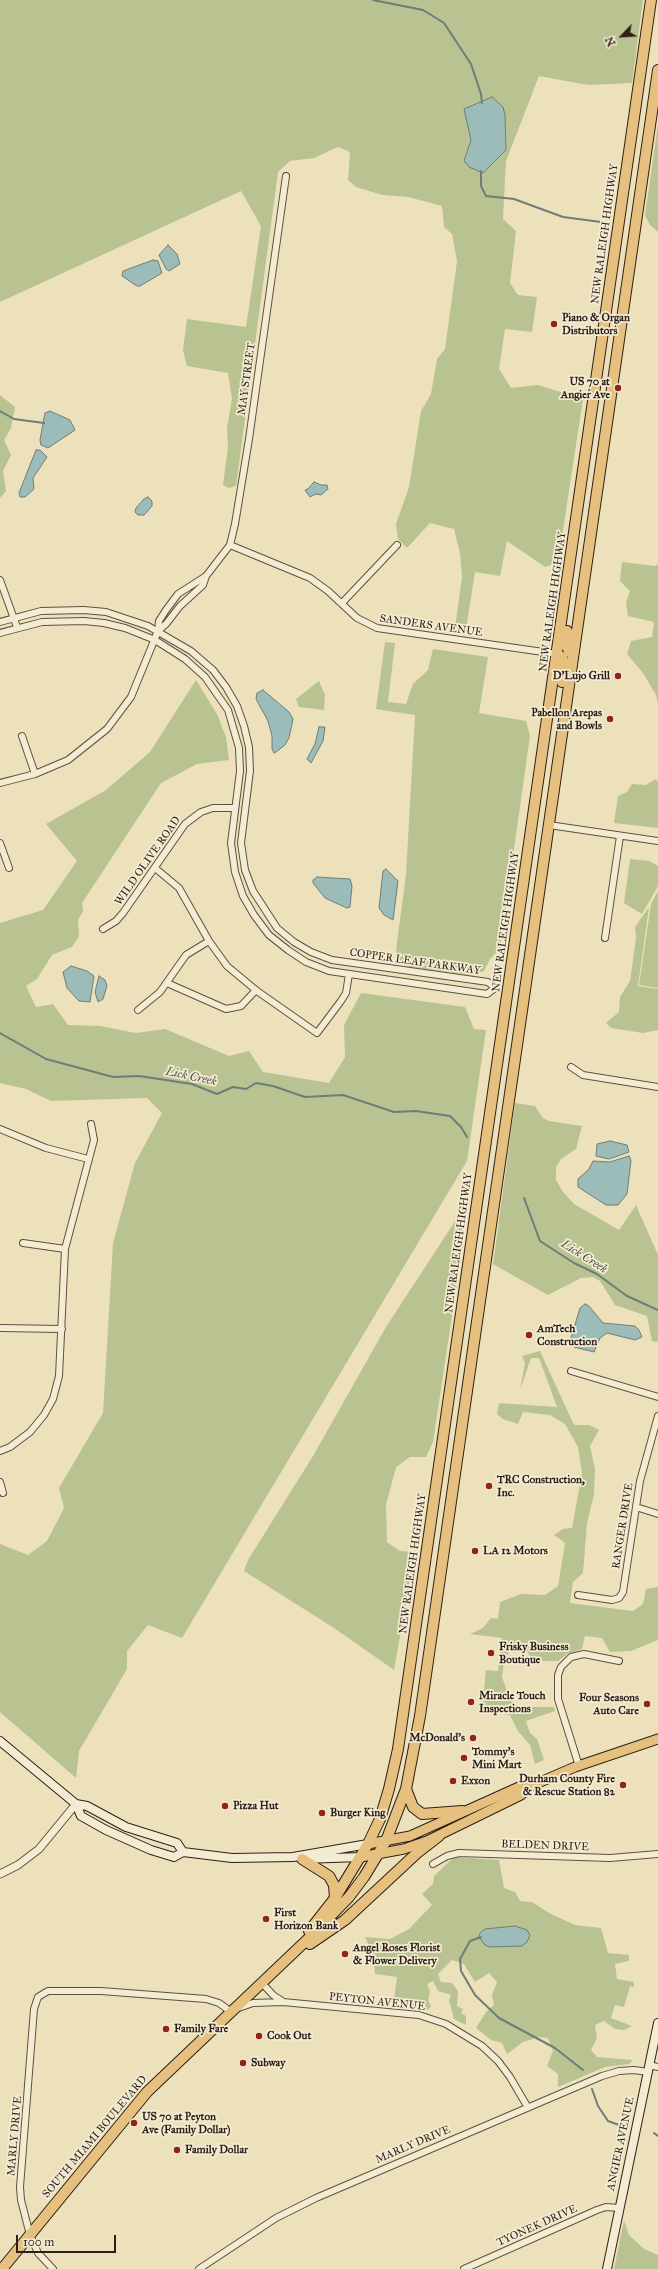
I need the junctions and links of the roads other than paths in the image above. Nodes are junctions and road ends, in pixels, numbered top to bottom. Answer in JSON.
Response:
{"nodes":[{"id":1,"x":651,"y":0,"type":"edge"},
{"id":2,"x":658,"y":70,"type":"edge"},
{"id":3,"x":286,"y":176,"type":"dead end"},
{"id":4,"x":230,"y":545,"type":"junction"},
{"id":5,"x":397,"y":545,"type":"dead end"},
{"id":6,"x":206,"y":576,"type":"junction"},
{"id":7,"x":0,"y":580,"type":"edge"},
{"id":8,"x":566,"y":592,"type":"junction"},
{"id":9,"x":342,"y":603,"type":"junction"},
{"id":10,"x":14,"y":618,"type":"junction"},
{"id":11,"x":0,"y":622,"type":"edge"},
{"id":12,"x":17,"y":627,"type":"junction"},
{"id":13,"x":158,"y":631,"type":"junction"},
{"id":14,"x":0,"y":633,"type":"edge"},
{"id":15,"x":155,"y":640,"type":"junction"},
{"id":16,"x":557,"y":654,"type":"junction"},
{"id":17,"x":573,"y":656,"type":"junction"},
{"id":18,"x":562,"y":728,"type":"junction"},
{"id":19,"x":22,"y":736,"type":"dead end"},
{"id":20,"x":35,"y":774,"type":"junction"},
{"id":21,"x":0,"y":783,"type":"edge"},
{"id":22,"x":235,"y":808,"type":"junction"},
{"id":23,"x":548,"y":825,"type":"junction"},
{"id":24,"x":620,"y":836,"type":"junction"},
{"id":25,"x":658,"y":841,"type":"edge"},
{"id":26,"x":0,"y":844,"type":"edge"},
{"id":27,"x":9,"y":868,"type":"dead end"},
{"id":28,"x":155,"y":868,"type":"junction"},
{"id":29,"x":103,"y":929,"type":"dead end"},
{"id":30,"x":605,"y":938,"type":"dead end"},
{"id":31,"x":209,"y":941,"type":"junction"},
{"id":32,"x":349,"y":974,"type":"junction"},
{"id":33,"x":166,"y":982,"type":"junction"},
{"id":34,"x":496,"y":988,"type":"junction"},
{"id":35,"x":256,"y":990,"type":"junction"},
{"id":36,"x":508,"y":990,"type":"junction"},
{"id":37,"x":138,"y":1010,"type":"dead end"},
{"id":38,"x":571,"y":1067,"type":"dead end"},
{"id":39,"x":658,"y":1087,"type":"edge"},
{"id":40,"x":91,"y":1124,"type":"dead end"},
{"id":41,"x":0,"y":1130,"type":"edge"},
{"id":42,"x":88,"y":1159,"type":"junction"},
{"id":43,"x":23,"y":1243,"type":"dead end"},
{"id":44,"x":65,"y":1249,"type":"junction"},
{"id":45,"x":0,"y":1328,"type":"edge"},
{"id":46,"x":62,"y":1329,"type":"junction"},
{"id":47,"x":571,"y":1371,"type":"dead end"},
{"id":48,"x":658,"y":1397,"type":"edge"},
{"id":49,"x":658,"y":1416,"type":"edge"},
{"id":50,"x":0,"y":1451,"type":"edge"},
{"id":51,"x":0,"y":1482,"type":"edge"},
{"id":52,"x":3,"y":1492,"type":"dead end"},
{"id":53,"x":636,"y":1507,"type":"junction"},
{"id":54,"x":658,"y":1514,"type":"edge"},
{"id":55,"x":429,"y":1539,"type":"junction"},
{"id":56,"x":445,"y":1541,"type":"junction"},
{"id":57,"x":578,"y":1595,"type":"dead end"},
{"id":58,"x":619,"y":1662,"type":"dead end"},
{"id":59,"x":404,"y":1714,"type":"junction"},
{"id":60,"x":420,"y":1716,"type":"junction"},
{"id":61,"x":658,"y":1739,"type":"edge"},
{"id":62,"x":0,"y":1741,"type":"edge"},
{"id":63,"x":579,"y":1766,"type":"junction"},
{"id":64,"x":531,"y":1786,"type":"junction"},
{"id":65,"x":406,"y":1789,"type":"junction"},
{"id":66,"x":76,"y":1804,"type":"junction"},
{"id":67,"x":462,"y":1811,"type":"junction"},
{"id":68,"x":439,"y":1836,"type":"junction"},
{"id":69,"x":386,"y":1841,"type":"junction"},
{"id":70,"x":368,"y":1844,"type":"junction"},
{"id":71,"x":183,"y":1852,"type":"junction"},
{"id":72,"x":658,"y":1854,"type":"edge"},
{"id":73,"x":378,"y":1855,"type":"junction"},
{"id":74,"x":361,"y":1857,"type":"junction"},
{"id":75,"x":298,"y":1858,"type":"junction"},
{"id":76,"x":433,"y":1864,"type":"dead end"},
{"id":77,"x":0,"y":1874,"type":"edge"},
{"id":78,"x":335,"y":1898,"type":"junction"},
{"id":79,"x":283,"y":1962,"type":"junction"},
{"id":80,"x":261,"y":1982,"type":"junction"},
{"id":81,"x":283,"y":2002,"type":"junction"},
{"id":82,"x":230,"y":2012,"type":"junction"},
{"id":83,"x":658,"y":2023,"type":"edge"},
{"id":84,"x":658,"y":2067,"type":"edge"},
{"id":85,"x":648,"y":2069,"type":"junction"},
{"id":86,"x":527,"y":2106,"type":"junction"},
{"id":87,"x":619,"y":2208,"type":"junction"},
{"id":88,"x":30,"y":2235,"type":"junction"},
{"id":89,"x":2,"y":2269,"type":"edge"},
{"id":90,"x":53,"y":2269,"type":"edge"},
{"id":91,"x":199,"y":2269,"type":"edge"},
{"id":92,"x":464,"y":2269,"type":"edge"},
{"id":93,"x":607,"y":2269,"type":"edge"}],
"edges":[{"from":1,"to":8,"type":"highway","name":"NEW RALEIGH HIGHWAY"},
{"from":2,"to":17,"type":"highway"},
{"from":3,"to":4,"type":"street","name":"MAY STREET"},
{"from":4,"to":6,"type":"street","name":"MAY STREET"},
{"from":4,"to":9,"type":"street","name":"SANDERS AVENUE"},
{"from":5,"to":9,"type":"street"},
{"from":6,"to":13,"type":"street","name":"MAY STREET"},
{"from":6,"to":13,"type":"street","name":"MAY STREET"},
{"from":7,"to":10,"type":"street"},
{"from":8,"to":16,"type":"highway","name":"NEW RALEIGH HIGHWAY"},
{"from":8,"to":17,"type":"highway"},
{"from":9,"to":16,"type":"street","name":"SANDERS AVENUE"},
{"from":10,"to":11,"type":"street","name":"COPPER LEAF PARKWAY"},
{"from":10,"to":12,"type":"street"},
{"from":10,"to":13,"type":"street","name":"COPPER LEAF PARKWAY"},
{"from":12,"to":14,"type":"street","name":"COPPER LEAF PARKWAY"},
{"from":12,"to":15,"type":"street","name":"COPPER LEAF PARKWAY"},
{"from":13,"to":15,"type":"street"},
{"from":13,"to":34,"type":"street","name":"COPPER LEAF PARKWAY"},
{"from":15,"to":20,"type":"street"},
{"from":15,"to":22,"type":"street","name":"COPPER LEAF PARKWAY"},
{"from":16,"to":18,"type":"highway"},
{"from":16,"to":36,"type":"highway","name":"NEW RALEIGH HIGHWAY"},
{"from":17,"to":18,"type":"highway"},
{"from":18,"to":23,"type":"highway"},
{"from":19,"to":20,"type":"street"},
{"from":20,"to":21,"type":"street"},
{"from":22,"to":28,"type":"street","name":"WILD OLIVE ROAD"},
{"from":22,"to":32,"type":"street","name":"COPPER LEAF PARKWAY"},
{"from":23,"to":24,"type":"street"},
{"from":23,"to":56,"type":"highway"},
{"from":24,"to":25,"type":"street"},
{"from":24,"to":30,"type":"street"},
{"from":26,"to":27,"type":"street"},
{"from":28,"to":29,"type":"street","name":"WILD OLIVE ROAD"},
{"from":28,"to":31,"type":"street"},
{"from":31,"to":33,"type":"street"},
{"from":31,"to":35,"type":"street"},
{"from":32,"to":34,"type":"street","name":"COPPER LEAF PARKWAY"},
{"from":32,"to":35,"type":"street"},
{"from":33,"to":35,"type":"street"},
{"from":33,"to":37,"type":"street"},
{"from":34,"to":36,"type":"street"},
{"from":36,"to":55,"type":"highway","name":"NEW RALEIGH HIGHWAY"},
{"from":38,"to":39,"type":"street"},
{"from":40,"to":42,"type":"street"},
{"from":41,"to":42,"type":"street"},
{"from":42,"to":44,"type":"street"},
{"from":43,"to":44,"type":"street"},
{"from":44,"to":46,"type":"street"},
{"from":45,"to":46,"type":"street"},
{"from":46,"to":50,"type":"street"},
{"from":47,"to":48,"type":"street"},
{"from":49,"to":53,"type":"street","name":"RANGER DRIVE"},
{"from":51,"to":52,"type":"street"},
{"from":53,"to":54,"type":"street"},
{"from":53,"to":57,"type":"street","name":"RANGER DRIVE"},
{"from":55,"to":56,"type":"highway"},
{"from":55,"to":59,"type":"highway","name":"NEW RALEIGH HIGHWAY"},
{"from":56,"to":60,"type":"highway"},
{"from":58,"to":63,"type":"street"},
{"from":59,"to":60,"type":"highway"},
{"from":59,"to":70,"type":"highway","name":"NEW RALEIGH HIGHWAY"},
{"from":60,"to":65,"type":"highway"},
{"from":61,"to":63,"type":"main road"},
{"from":62,"to":66,"type":"main road"},
{"from":63,"to":64,"type":"main road"},
{"from":64,"to":67,"type":"main road"},
{"from":64,"to":68,"type":"main road"},
{"from":65,"to":67,"type":"highway"},
{"from":65,"to":69,"type":"highway"},
{"from":66,"to":71,"type":"main road"},
{"from":66,"to":71,"type":"main road"},
{"from":66,"to":77,"type":"street"},
{"from":67,"to":69,"type":"main road"},
{"from":68,"to":73,"type":"main road"},
{"from":68,"to":79,"type":"highway"},
{"from":69,"to":70,"type":"main road"},
{"from":69,"to":73,"type":"highway","name":"SOUTH MIAMI BOULEVARD"},
{"from":70,"to":74,"type":"highway","name":"SOUTH MIAMI BOULEVARD"},
{"from":70,"to":75,"type":"main road"},
{"from":71,"to":75,"type":"main road"},
{"from":72,"to":76,"type":"street","name":"BELDEN DRIVE"},
{"from":73,"to":74,"type":"main road"},
{"from":73,"to":79,"type":"highway","name":"SOUTH MIAMI BOULEVARD"},
{"from":74,"to":75,"type":"main road"},
{"from":74,"to":78,"type":"highway","name":"SOUTH MIAMI BOULEVARD"},
{"from":75,"to":78,"type":"highway"},
{"from":78,"to":79,"type":"highway","name":"SOUTH MIAMI BOULEVARD"},
{"from":79,"to":80,"type":"highway","name":"SOUTH MIAMI BOULEVARD"},
{"from":80,"to":81,"type":"street"},
{"from":80,"to":82,"type":"highway","name":"SOUTH MIAMI BOULEVARD"},
{"from":81,"to":82,"type":"street","name":"PEYTON AVENUE"},
{"from":81,"to":86,"type":"street","name":"PEYTON AVENUE"},
{"from":82,"to":88,"type":"highway","name":"SOUTH MIAMI BOULEVARD"},
{"from":82,"to":88,"type":"street","name":"MARLY DRIVE"},
{"from":83,"to":85,"type":"main road","name":"ANGIER AVENUE"},
{"from":84,"to":85,"type":"street","name":"MARLY DRIVE"},
{"from":85,"to":86,"type":"street","name":"MARLY DRIVE"},
{"from":85,"to":87,"type":"main road","name":"ANGIER AVENUE"},
{"from":86,"to":91,"type":"street","name":"MARLY DRIVE"},
{"from":87,"to":92,"type":"street","name":"TYONEK DRIVE"},
{"from":87,"to":93,"type":"main road","name":"ANGIER AVENUE"},
{"from":88,"to":89,"type":"highway","name":"SOUTH MIAMI BOULEVARD"},
{"from":88,"to":90,"type":"street","name":"MARLY DRIVE"}]}
